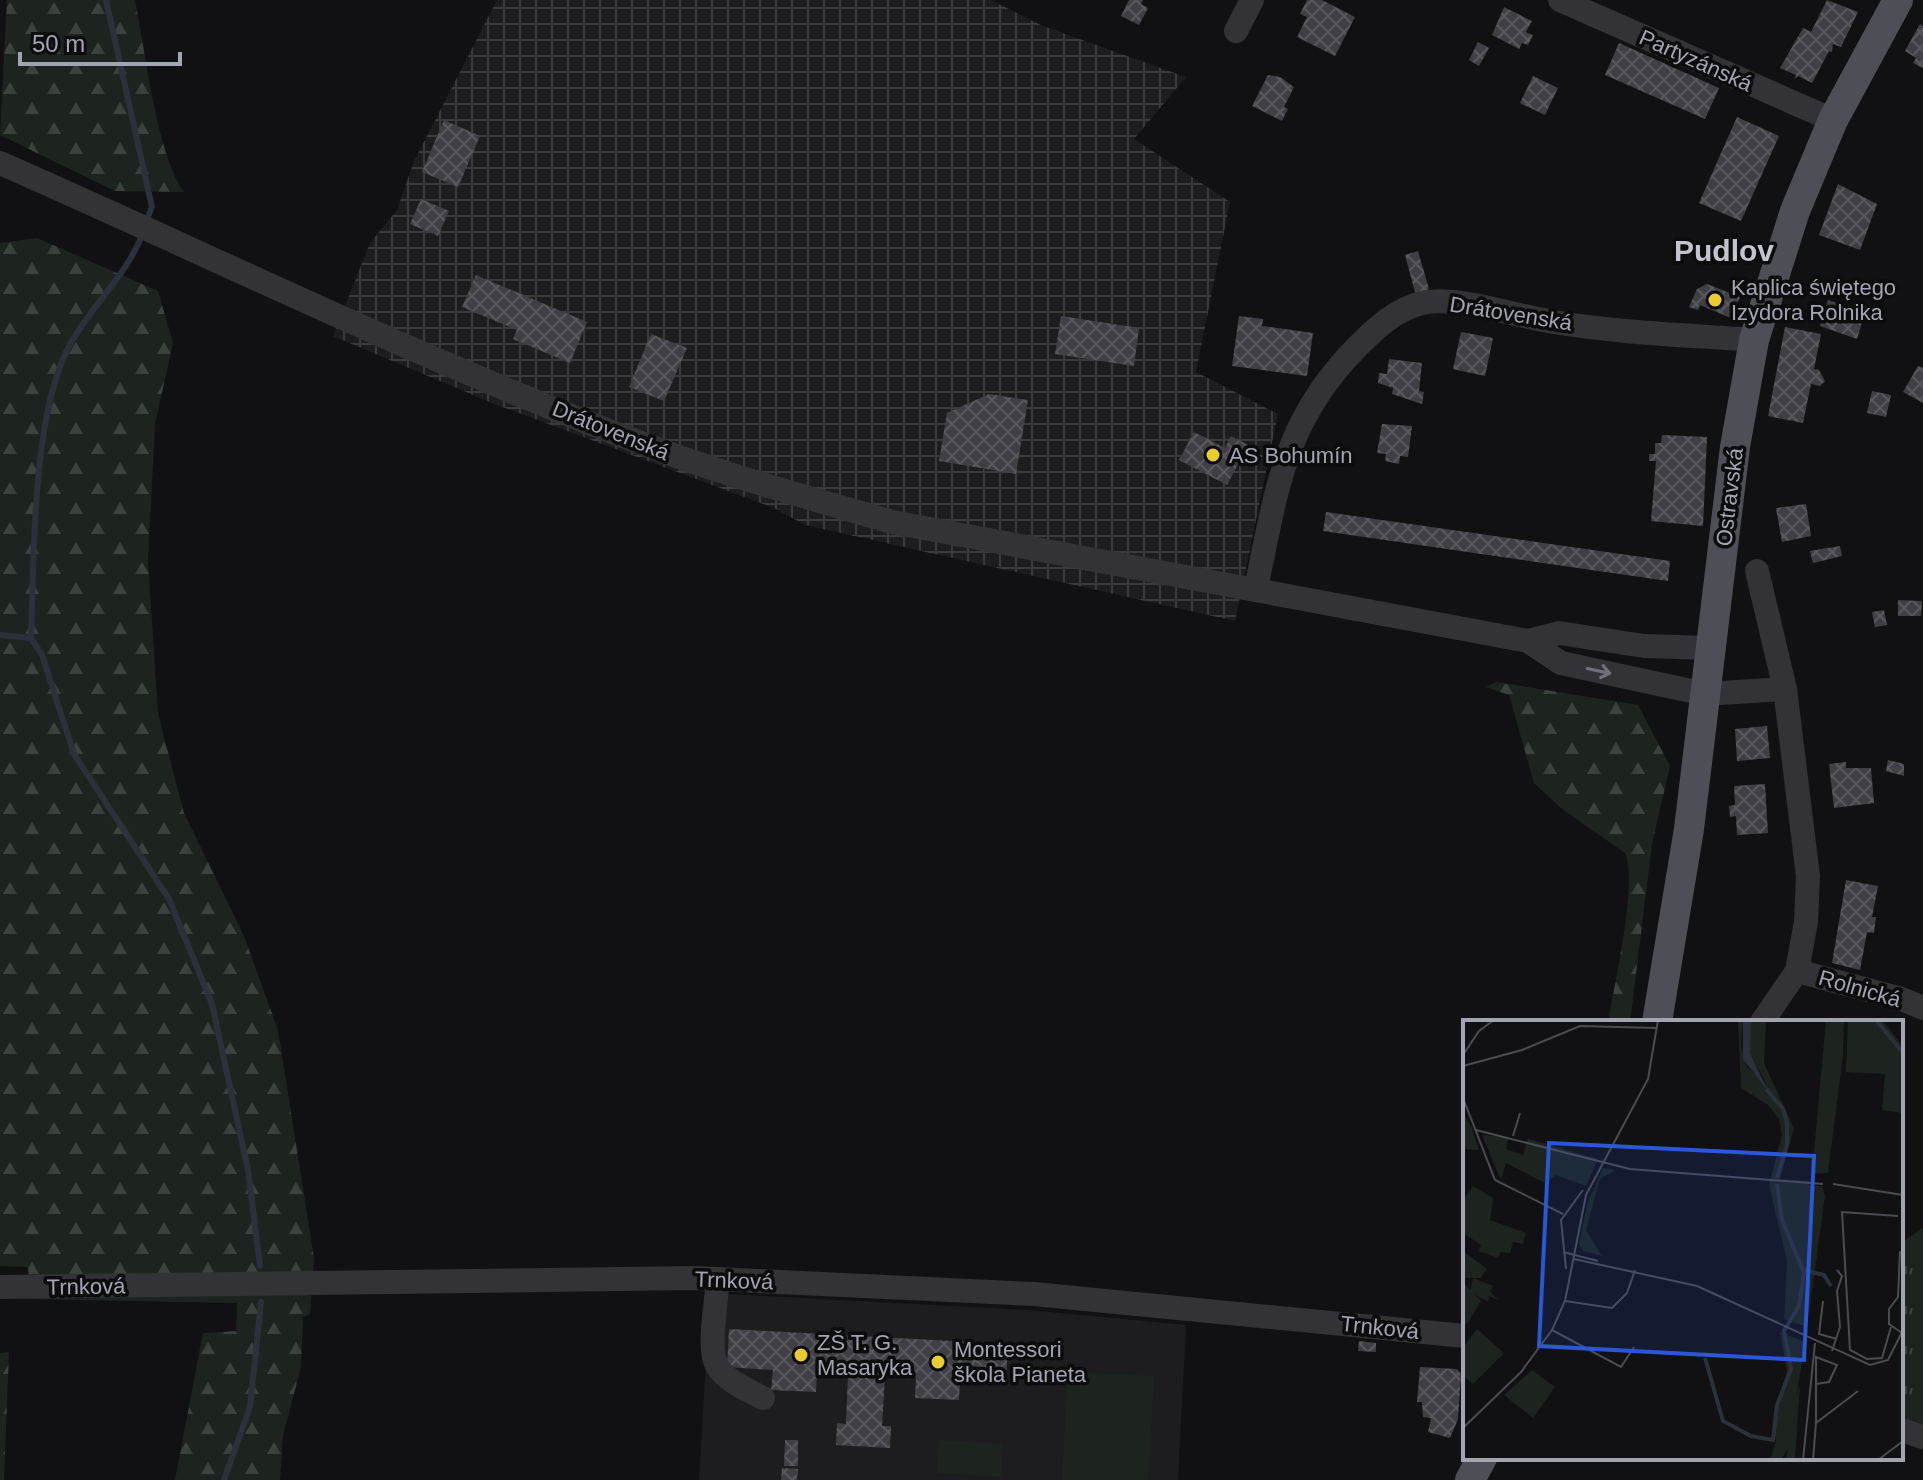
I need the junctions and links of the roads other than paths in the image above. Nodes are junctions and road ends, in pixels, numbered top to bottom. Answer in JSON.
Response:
{"nodes":[{"id":1,"x":1252,"y":0,"type":"edge"},
{"id":2,"x":1560,"y":0,"type":"edge"},
{"id":3,"x":1898,"y":0,"type":"edge"},
{"id":4,"x":1236,"y":31,"type":"dead end"},
{"id":5,"x":1833,"y":120,"type":"junction"},
{"id":6,"x":0,"y":163,"type":"edge"},
{"id":7,"x":1754,"y":340,"type":"junction"},
{"id":8,"x":1757,"y":571,"type":"dead end"},
{"id":9,"x":1256,"y":588,"type":"junction"},
{"id":10,"x":1528,"y":641,"type":"junction"},
{"id":11,"x":1711,"y":648,"type":"junction"},
{"id":12,"x":1785,"y":689,"type":"junction"},
{"id":13,"x":1705,"y":694,"type":"junction"},
{"id":14,"x":1797,"y":971,"type":"junction"},
{"id":15,"x":1923,"y":1008,"type":"edge"},
{"id":16,"x":1657,"y":1020,"type":"edge"},
{"id":17,"x":1763,"y":1020,"type":"edge"},
{"id":18,"x":718,"y":1279,"type":"junction"},
{"id":19,"x":0,"y":1287,"type":"edge"},
{"id":20,"x":1463,"y":1336,"type":"edge"},
{"id":21,"x":763,"y":1398,"type":"dead end"},
{"id":22,"x":1903,"y":1431,"type":"edge"},
{"id":23,"x":1923,"y":1437,"type":"edge"},
{"id":24,"x":1481,"y":1460,"type":"edge"},
{"id":25,"x":1470,"y":1480,"type":"edge"}],
"edges":[{"from":1,"to":4,"type":"street"},
{"from":2,"to":5,"type":"street","name":"Partyzánská"},
{"from":3,"to":5,"type":"main road","name":"Ostravská"},
{"from":5,"to":7,"type":"main road","name":"Ostravská"},
{"from":6,"to":9,"type":"street","name":"Drátovenská"},
{"from":7,"to":9,"type":"street","name":"Drátovenská"},
{"from":7,"to":11,"type":"main road","name":"Ostravská"},
{"from":8,"to":12,"type":"street","name":"Ostravská"},
{"from":9,"to":10,"type":"street","name":"Drátovenská"},
{"from":10,"to":11,"type":"street","name":"Drátovenská"},
{"from":10,"to":13,"type":"street","name":"Drátovenská","one_way":true},
{"from":11,"to":13,"type":"main road","name":"Ostravská"},
{"from":12,"to":13,"type":"street","name":"Drátovenská"},
{"from":12,"to":14,"type":"street","name":"Ostravská"},
{"from":13,"to":16,"type":"main road","name":"Ostravská"},
{"from":14,"to":15,"type":"street","name":"Rolnická"},
{"from":14,"to":17,"type":"street","name":"Ostravská"},
{"from":18,"to":19,"type":"street","name":"Trnková"},
{"from":18,"to":20,"type":"street","name":"Trnková"},
{"from":18,"to":21,"type":"street"},
{"from":22,"to":23,"type":"street"},
{"from":24,"to":25,"type":"main road"}]}
